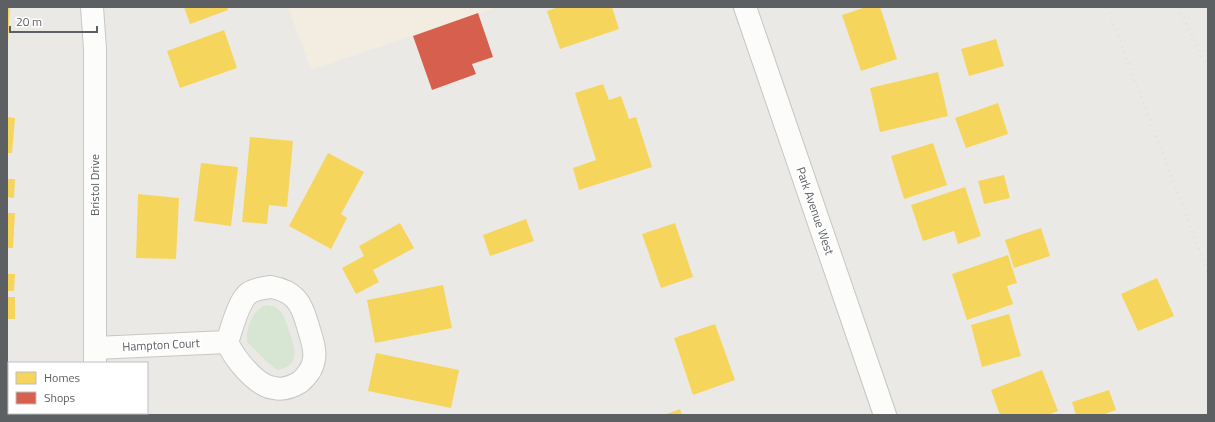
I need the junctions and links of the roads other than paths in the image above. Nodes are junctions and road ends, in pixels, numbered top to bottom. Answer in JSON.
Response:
{"nodes":[{"id":1,"x":92,"y":7,"type":"edge"},
{"id":2,"x":745,"y":7,"type":"edge"},
{"id":3,"x":227,"y":342,"type":"junction"},
{"id":4,"x":95,"y":356,"type":"edge"},
{"id":5,"x":885,"y":415,"type":"edge"}],
"edges":[{"from":1,"to":4,"type":"street","name":"Bristol Drive"},
{"from":2,"to":5,"type":"street","name":"Park Avenue West"},
{"from":3,"to":3,"type":"street"},
{"from":3,"to":4,"type":"street","name":"Hampton Court"}]}
